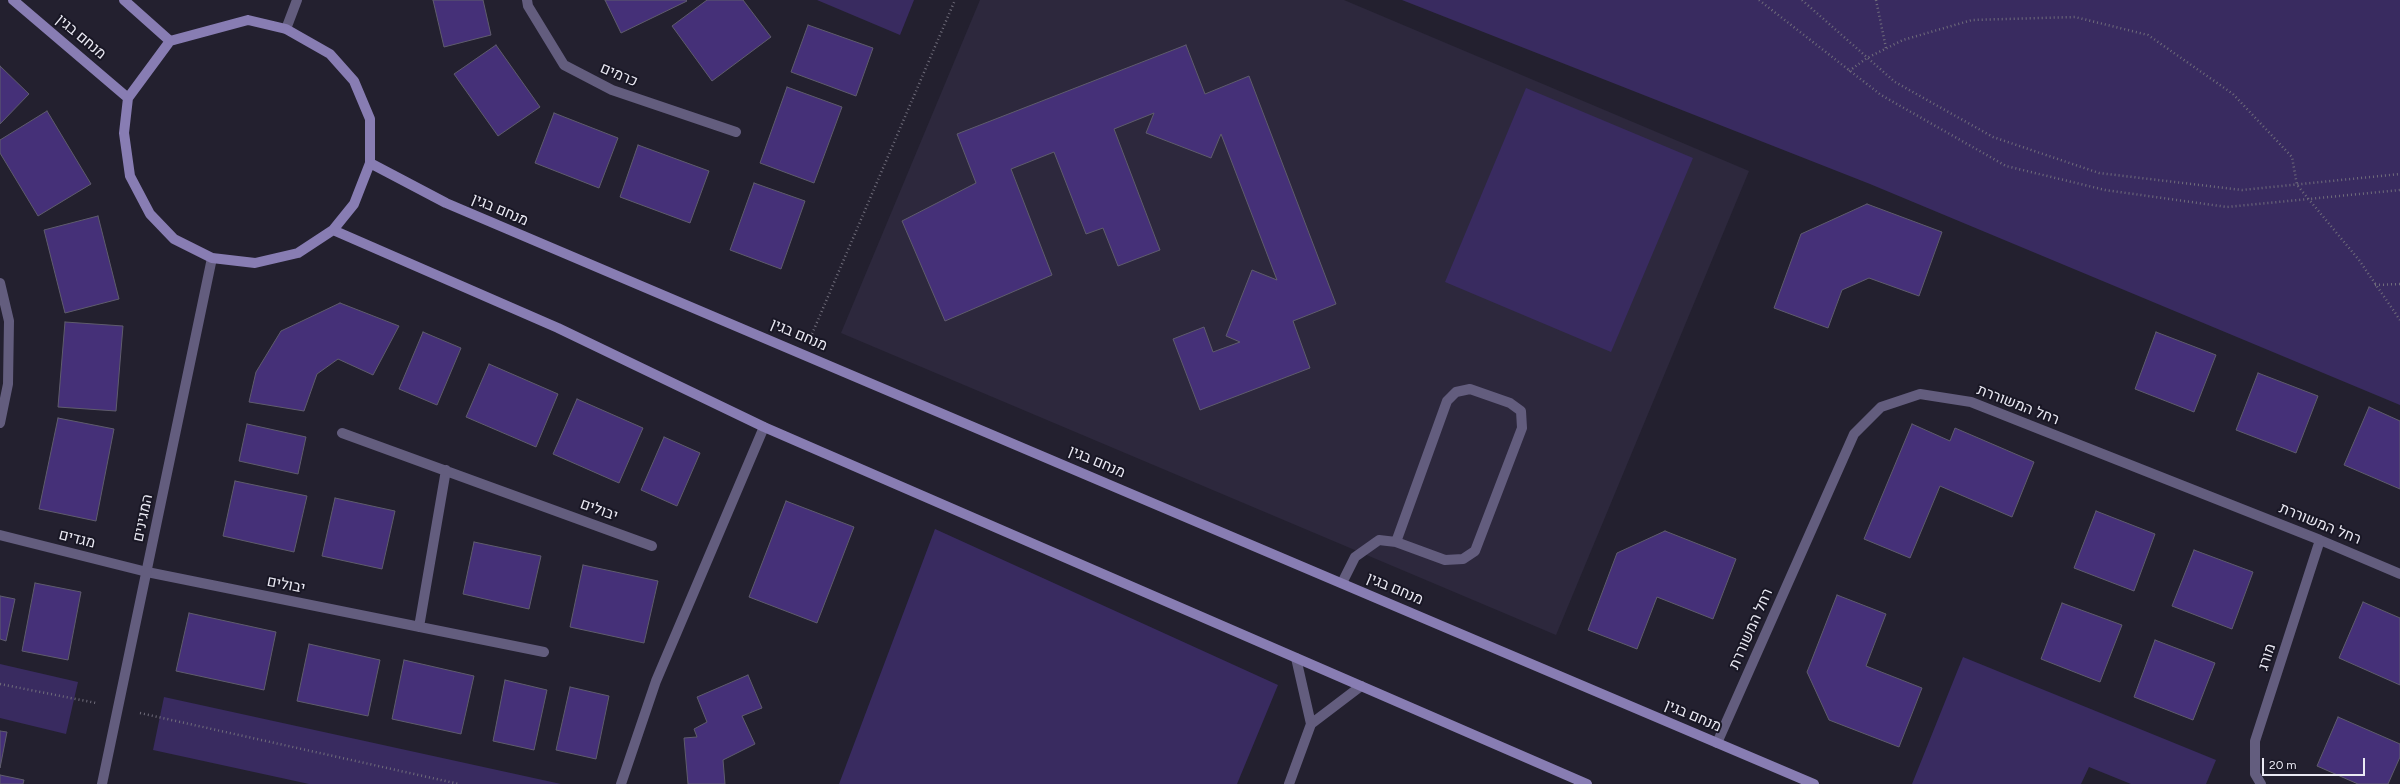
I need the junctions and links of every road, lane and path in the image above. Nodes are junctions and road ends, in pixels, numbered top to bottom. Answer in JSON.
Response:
{"nodes":[{"id":1,"x":13,"y":0,"type":"edge"},
{"id":2,"x":124,"y":0,"type":"edge"},
{"id":3,"x":297,"y":0,"type":"edge"},
{"id":4,"x":527,"y":0,"type":"edge"},
{"id":5,"x":955,"y":0,"type":"edge"},
{"id":6,"x":1758,"y":0,"type":"edge"},
{"id":7,"x":1802,"y":0,"type":"edge"},
{"id":8,"x":1876,"y":0,"type":"edge"},
{"id":9,"x":286,"y":29,"type":"junction"},
{"id":10,"x":170,"y":41,"type":"junction"},
{"id":11,"x":1886,"y":48,"type":"junction"},
{"id":12,"x":1867,"y":58,"type":"junction"},
{"id":13,"x":1849,"y":71,"type":"junction"},
{"id":14,"x":128,"y":98,"type":"junction"},
{"id":15,"x":736,"y":132,"type":"dead end"},
{"id":16,"x":370,"y":163,"type":"junction"},
{"id":17,"x":2400,"y":174,"type":"edge"},
{"id":18,"x":2297,"y":184,"type":"junction"},
{"id":19,"x":2400,"y":190,"type":"edge"},
{"id":20,"x":2309,"y":198,"type":"junction"},
{"id":21,"x":333,"y":230,"type":"junction"},
{"id":22,"x":212,"y":258,"type":"junction"},
{"id":23,"x":0,"y":283,"type":"edge"},
{"id":24,"x":2375,"y":284,"type":"junction"},
{"id":25,"x":2400,"y":284,"type":"edge"},
{"id":26,"x":2400,"y":320,"type":"edge"},
{"id":27,"x":803,"y":354,"type":"junction"},
{"id":28,"x":0,"y":423,"type":"edge"},
{"id":29,"x":764,"y":427,"type":"junction"},
{"id":30,"x":342,"y":433,"type":"dead end"},
{"id":31,"x":446,"y":470,"type":"junction"},
{"id":32,"x":0,"y":535,"type":"edge"},
{"id":33,"x":2320,"y":540,"type":"junction"},
{"id":34,"x":1396,"y":542,"type":"junction"},
{"id":35,"x":652,"y":546,"type":"dead end"},
{"id":36,"x":147,"y":572,"type":"junction"},
{"id":37,"x":2400,"y":574,"type":"edge"},
{"id":38,"x":1342,"y":583,"type":"junction"},
{"id":39,"x":419,"y":627,"type":"junction"},
{"id":40,"x":544,"y":652,"type":"dead end"},
{"id":41,"x":1296,"y":658,"type":"junction"},
{"id":42,"x":0,"y":684,"type":"edge"},
{"id":43,"x":1361,"y":686,"type":"junction"},
{"id":44,"x":118,"y":708,"type":"junction"},
{"id":45,"x":1311,"y":724,"type":"junction"},
{"id":46,"x":1717,"y":743,"type":"junction"},
{"id":47,"x":102,"y":784,"type":"edge"},
{"id":48,"x":459,"y":784,"type":"edge"},
{"id":49,"x":621,"y":784,"type":"edge"},
{"id":50,"x":1289,"y":784,"type":"edge"},
{"id":51,"x":1587,"y":784,"type":"edge"},
{"id":52,"x":1814,"y":784,"type":"edge"},
{"id":53,"x":2261,"y":784,"type":"edge"}],
"edges":[{"from":1,"to":14,"type":"main road","name":"מנחם בגין"},
{"from":2,"to":10,"type":"main road"},
{"from":3,"to":9,"type":"street"},
{"from":4,"to":15,"type":"street","name":"כרמים"},
{"from":5,"to":27,"type":"path"},
{"from":6,"to":13,"type":"path"},
{"from":7,"to":12,"type":"path"},
{"from":8,"to":11,"type":"path"},
{"from":9,"to":10,"type":"main road"},
{"from":9,"to":16,"type":"main road"},
{"from":10,"to":14,"type":"main road"},
{"from":11,"to":12,"type":"path"},
{"from":11,"to":18,"type":"path"},
{"from":12,"to":13,"type":"path"},
{"from":12,"to":18,"type":"path"},
{"from":13,"to":20,"type":"path"},
{"from":14,"to":22,"type":"main road"},
{"from":16,"to":21,"type":"main road"},
{"from":16,"to":27,"type":"main road","name":"מנחם בגין"},
{"from":17,"to":18,"type":"path"},
{"from":18,"to":20,"type":"path"},
{"from":19,"to":20,"type":"path"},
{"from":20,"to":24,"type":"path"},
{"from":21,"to":22,"type":"main road"},
{"from":21,"to":29,"type":"main road"},
{"from":22,"to":36,"type":"street","name":"המגינים"},
{"from":23,"to":28,"type":"street"},
{"from":24,"to":25,"type":"path"},
{"from":24,"to":26,"type":"path"},
{"from":27,"to":38,"type":"main road","name":"מנחם בגין"},
{"from":29,"to":41,"type":"main road"},
{"from":29,"to":49,"type":"street"},
{"from":30,"to":31,"type":"street","name":"יבולים"},
{"from":31,"to":35,"type":"street","name":"יבולים"},
{"from":31,"to":39,"type":"street"},
{"from":32,"to":36,"type":"street","name":"מגדים"},
{"from":33,"to":37,"type":"street","name":"רחל המשוררת"},
{"from":33,"to":46,"type":"street","name":"רחל המשוררת"},
{"from":33,"to":53,"type":"street","name":"מורג"},
{"from":34,"to":34,"type":"street"},
{"from":34,"to":38,"type":"street"},
{"from":36,"to":39,"type":"street","name":"יבולים"},
{"from":36,"to":44,"type":"street","name":"המגינים"},
{"from":38,"to":46,"type":"main road","name":"מנחם בגין"},
{"from":39,"to":40,"type":"street","name":"יבולים"},
{"from":41,"to":43,"type":"main road"},
{"from":41,"to":45,"type":"street"},
{"from":42,"to":44,"type":"path"},
{"from":43,"to":45,"type":"street"},
{"from":43,"to":51,"type":"main road"},
{"from":44,"to":47,"type":"street","name":"המגינים"},
{"from":44,"to":48,"type":"path"},
{"from":45,"to":50,"type":"street"},
{"from":46,"to":52,"type":"main road","name":"מנחם בגין"}]}
